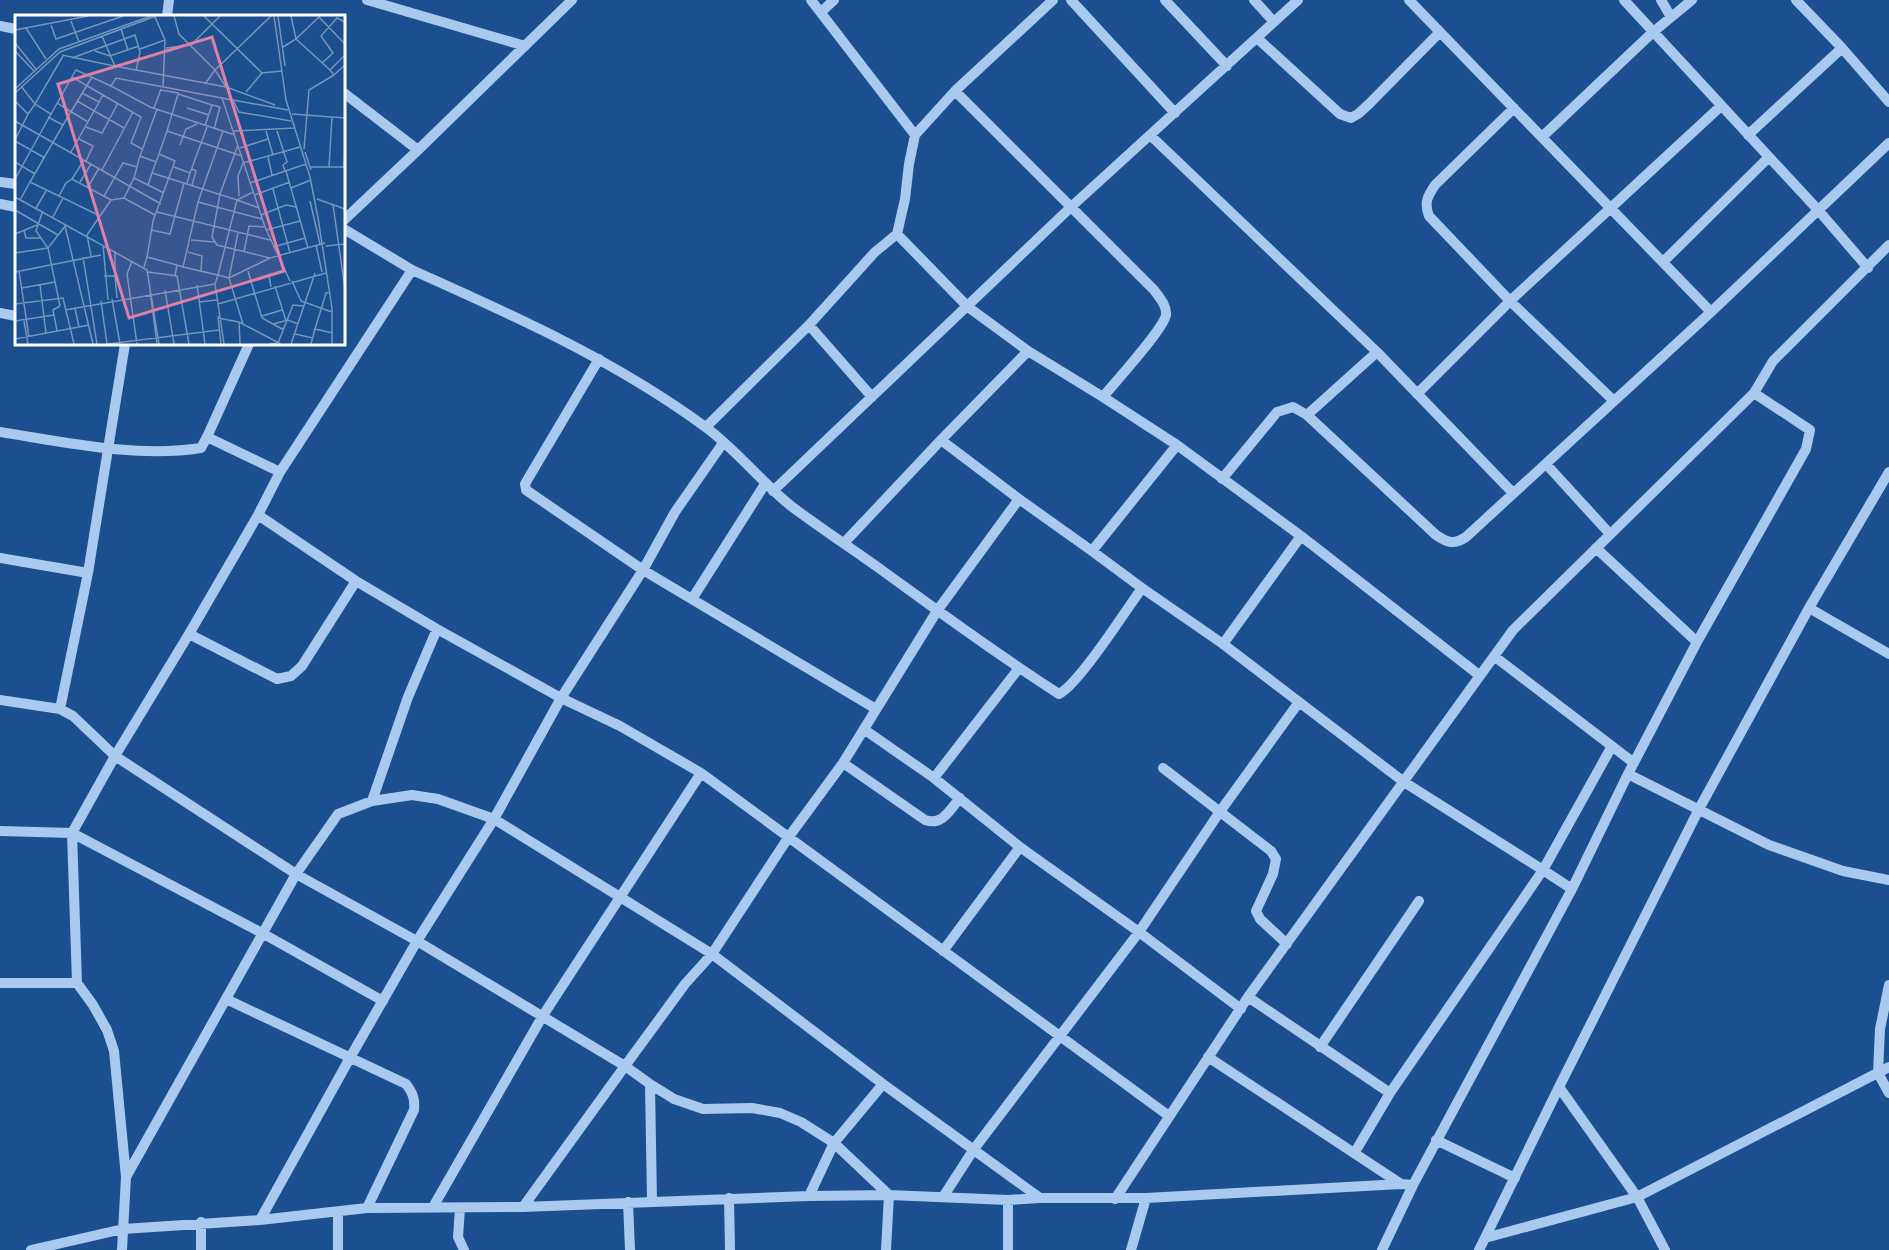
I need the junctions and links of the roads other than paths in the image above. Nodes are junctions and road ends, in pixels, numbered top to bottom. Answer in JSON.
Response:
{"nodes":[{"id":1,"x":169,"y":0,"type":"edge"},
{"id":2,"x":367,"y":0,"type":"edge"},
{"id":3,"x":572,"y":0,"type":"edge"},
{"id":4,"x":811,"y":0,"type":"edge"},
{"id":5,"x":834,"y":0,"type":"edge"},
{"id":6,"x":1053,"y":0,"type":"edge"},
{"id":7,"x":1071,"y":0,"type":"edge"},
{"id":8,"x":1165,"y":0,"type":"edge"},
{"id":9,"x":1254,"y":0,"type":"edge"},
{"id":10,"x":1298,"y":0,"type":"edge"},
{"id":11,"x":1409,"y":0,"type":"edge"},
{"id":12,"x":1624,"y":0,"type":"edge"},
{"id":13,"x":1661,"y":0,"type":"edge"},
{"id":14,"x":1692,"y":0,"type":"edge"},
{"id":15,"x":1796,"y":0,"type":"edge"},
{"id":16,"x":821,"y":12,"type":"junction"},
{"id":17,"x":167,"y":15,"type":"edge"},
{"id":18,"x":1671,"y":17,"type":"junction"},
{"id":19,"x":1274,"y":22,"type":"junction"},
{"id":20,"x":0,"y":26,"type":"edge"},
{"id":21,"x":15,"y":28,"type":"edge"},
{"id":22,"x":1440,"y":32,"type":"junction"},
{"id":23,"x":1652,"y":33,"type":"junction"},
{"id":24,"x":1257,"y":38,"type":"junction"},
{"id":25,"x":525,"y":46,"type":"junction"},
{"id":26,"x":1842,"y":48,"type":"junction"},
{"id":27,"x":1227,"y":66,"type":"junction"},
{"id":28,"x":955,"y":91,"type":"junction"},
{"id":29,"x":345,"y":94,"type":"edge"},
{"id":30,"x":1889,"y":102,"type":"edge"},
{"id":31,"x":1721,"y":106,"type":"junction"},
{"id":32,"x":1514,"y":108,"type":"junction"},
{"id":33,"x":1175,"y":113,"type":"junction"},
{"id":34,"x":915,"y":135,"type":"junction"},
{"id":35,"x":1748,"y":135,"type":"junction"},
{"id":36,"x":1151,"y":136,"type":"junction"},
{"id":37,"x":1542,"y":137,"type":"junction"},
{"id":38,"x":1889,"y":143,"type":"edge"},
{"id":39,"x":418,"y":150,"type":"junction"},
{"id":40,"x":1769,"y":157,"type":"junction"},
{"id":41,"x":0,"y":182,"type":"edge"},
{"id":42,"x":15,"y":184,"type":"edge"},
{"id":43,"x":0,"y":204,"type":"edge"},
{"id":44,"x":15,"y":207,"type":"edge"},
{"id":45,"x":1071,"y":207,"type":"junction"},
{"id":46,"x":1611,"y":208,"type":"junction"},
{"id":47,"x":1819,"y":211,"type":"junction"},
{"id":48,"x":345,"y":219,"type":"edge"},
{"id":49,"x":345,"y":230,"type":"edge"},
{"id":50,"x":897,"y":234,"type":"junction"},
{"id":51,"x":1889,"y":245,"type":"edge"},
{"id":52,"x":1663,"y":262,"type":"junction"},
{"id":53,"x":1868,"y":268,"type":"junction"},
{"id":54,"x":412,"y":270,"type":"junction"},
{"id":55,"x":1510,"y":302,"type":"junction"},
{"id":56,"x":968,"y":307,"type":"junction"},
{"id":57,"x":1711,"y":312,"type":"junction"},
{"id":58,"x":0,"y":313,"type":"edge"},
{"id":59,"x":15,"y":316,"type":"edge"},
{"id":60,"x":809,"y":325,"type":"junction"},
{"id":61,"x":125,"y":345,"type":"edge"},
{"id":62,"x":249,"y":345,"type":"edge"},
{"id":63,"x":1028,"y":351,"type":"junction"},
{"id":64,"x":1377,"y":352,"type":"junction"},
{"id":65,"x":598,"y":359,"type":"junction"},
{"id":66,"x":1754,"y":393,"type":"junction"},
{"id":67,"x":1417,"y":394,"type":"junction"},
{"id":68,"x":872,"y":397,"type":"junction"},
{"id":69,"x":1103,"y":397,"type":"junction"},
{"id":70,"x":1614,"y":400,"type":"junction"},
{"id":71,"x":1307,"y":415,"type":"junction"},
{"id":72,"x":706,"y":427,"type":"junction"},
{"id":73,"x":0,"y":432,"type":"edge"},
{"id":74,"x":207,"y":437,"type":"junction"},
{"id":75,"x":941,"y":440,"type":"junction"},
{"id":76,"x":723,"y":443,"type":"junction"},
{"id":77,"x":1177,"y":445,"type":"junction"},
{"id":78,"x":109,"y":448,"type":"junction"},
{"id":79,"x":1546,"y":464,"type":"junction"},
{"id":80,"x":280,"y":472,"type":"junction"},
{"id":81,"x":1889,"y":472,"type":"edge"},
{"id":82,"x":1222,"y":479,"type":"junction"},
{"id":83,"x":769,"y":487,"type":"junction"},
{"id":84,"x":1513,"y":493,"type":"junction"},
{"id":85,"x":1019,"y":500,"type":"junction"},
{"id":86,"x":258,"y":515,"type":"junction"},
{"id":87,"x":1610,"y":534,"type":"junction"},
{"id":88,"x":1301,"y":536,"type":"junction"},
{"id":89,"x":844,"y":543,"type":"junction"},
{"id":90,"x":1596,"y":548,"type":"junction"},
{"id":91,"x":1092,"y":551,"type":"junction"},
{"id":92,"x":0,"y":558,"type":"edge"},
{"id":93,"x":644,"y":570,"type":"junction"},
{"id":94,"x":88,"y":573,"type":"junction"},
{"id":95,"x":356,"y":581,"type":"junction"},
{"id":96,"x":1142,"y":588,"type":"junction"},
{"id":97,"x":692,"y":599,"type":"junction"},
{"id":98,"x":1809,"y":608,"type":"junction"},
{"id":99,"x":937,"y":610,"type":"junction"},
{"id":100,"x":437,"y":629,"type":"junction"},
{"id":101,"x":189,"y":634,"type":"junction"},
{"id":102,"x":1697,"y":642,"type":"junction"},
{"id":103,"x":1223,"y":644,"type":"junction"},
{"id":104,"x":1889,"y":654,"type":"edge"},
{"id":105,"x":1494,"y":656,"type":"junction"},
{"id":106,"x":1019,"y":668,"type":"junction"},
{"id":107,"x":1479,"y":675,"type":"junction"},
{"id":108,"x":561,"y":698,"type":"junction"},
{"id":109,"x":0,"y":700,"type":"edge"},
{"id":110,"x":1299,"y":702,"type":"junction"},
{"id":111,"x":60,"y":709,"type":"junction"},
{"id":112,"x":876,"y":709,"type":"junction"},
{"id":113,"x":865,"y":730,"type":"junction"},
{"id":114,"x":1612,"y":746,"type":"junction"},
{"id":115,"x":115,"y":756,"type":"junction"},
{"id":116,"x":843,"y":763,"type":"junction"},
{"id":117,"x":1634,"y":763,"type":"junction"},
{"id":118,"x":1163,"y":768,"type":"dead end"},
{"id":119,"x":701,"y":774,"type":"junction"},
{"id":120,"x":1628,"y":774,"type":"junction"},
{"id":121,"x":934,"y":778,"type":"junction"},
{"id":122,"x":1404,"y":782,"type":"junction"},
{"id":123,"x":960,"y":798,"type":"junction"},
{"id":124,"x":372,"y":801,"type":"junction"},
{"id":125,"x":1700,"y":809,"type":"junction"},
{"id":126,"x":1219,"y":813,"type":"junction"},
{"id":127,"x":494,"y":819,"type":"junction"},
{"id":128,"x":0,"y":831,"type":"edge"},
{"id":129,"x":72,"y":833,"type":"junction"},
{"id":130,"x":788,"y":838,"type":"junction"},
{"id":131,"x":1020,"y":847,"type":"junction"},
{"id":132,"x":1543,"y":870,"type":"junction"},
{"id":133,"x":296,"y":874,"type":"junction"},
{"id":134,"x":1889,"y":880,"type":"edge"},
{"id":135,"x":1572,"y":889,"type":"junction"},
{"id":136,"x":621,"y":897,"type":"junction"},
{"id":137,"x":1419,"y":901,"type":"dead end"},
{"id":138,"x":1139,"y":932,"type":"junction"},
{"id":139,"x":262,"y":933,"type":"junction"},
{"id":140,"x":417,"y":941,"type":"junction"},
{"id":141,"x":1287,"y":944,"type":"junction"},
{"id":142,"x":944,"y":951,"type":"junction"},
{"id":143,"x":712,"y":954,"type":"junction"},
{"id":144,"x":0,"y":983,"type":"edge"},
{"id":145,"x":77,"y":983,"type":"junction"},
{"id":146,"x":1889,"y":985,"type":"edge"},
{"id":147,"x":1248,"y":997,"type":"junction"},
{"id":148,"x":226,"y":999,"type":"junction"},
{"id":149,"x":383,"y":1001,"type":"junction"},
{"id":150,"x":1241,"y":1009,"type":"junction"},
{"id":151,"x":542,"y":1017,"type":"junction"},
{"id":152,"x":1059,"y":1037,"type":"junction"},
{"id":153,"x":1320,"y":1047,"type":"junction"},
{"id":154,"x":351,"y":1056,"type":"junction"},
{"id":155,"x":1208,"y":1058,"type":"junction"},
{"id":156,"x":625,"y":1066,"type":"junction"},
{"id":157,"x":1889,"y":1067,"type":"edge"},
{"id":158,"x":1878,"y":1073,"type":"junction"},
{"id":159,"x":650,"y":1084,"type":"junction"},
{"id":160,"x":883,"y":1084,"type":"junction"},
{"id":161,"x":1559,"y":1087,"type":"junction"},
{"id":162,"x":1390,"y":1093,"type":"junction"},
{"id":163,"x":1889,"y":1093,"type":"edge"},
{"id":164,"x":1169,"y":1116,"type":"junction"},
{"id":165,"x":1436,"y":1140,"type":"junction"},
{"id":166,"x":834,"y":1143,"type":"junction"},
{"id":167,"x":974,"y":1149,"type":"junction"},
{"id":168,"x":1355,"y":1152,"type":"junction"},
{"id":169,"x":126,"y":1177,"type":"junction"},
{"id":170,"x":1515,"y":1178,"type":"junction"},
{"id":171,"x":1401,"y":1184,"type":"junction"},
{"id":172,"x":1413,"y":1185,"type":"junction"},
{"id":173,"x":889,"y":1195,"type":"junction"},
{"id":174,"x":809,"y":1196,"type":"junction"},
{"id":175,"x":943,"y":1197,"type":"junction"},
{"id":176,"x":1637,"y":1197,"type":"junction"},
{"id":177,"x":729,"y":1198,"type":"junction"},
{"id":178,"x":1040,"y":1198,"type":"junction"},
{"id":179,"x":1146,"y":1198,"type":"junction"},
{"id":180,"x":1115,"y":1199,"type":"junction"},
{"id":181,"x":1008,"y":1200,"type":"junction"},
{"id":182,"x":628,"y":1202,"type":"junction"},
{"id":183,"x":652,"y":1202,"type":"junction"},
{"id":184,"x":433,"y":1207,"type":"junction"},
{"id":185,"x":523,"y":1207,"type":"junction"},
{"id":186,"x":367,"y":1208,"type":"junction"},
{"id":187,"x":460,"y":1208,"type":"junction"},
{"id":188,"x":338,"y":1212,"type":"junction"},
{"id":189,"x":260,"y":1220,"type":"junction"},
{"id":190,"x":201,"y":1222,"type":"junction"},
{"id":191,"x":123,"y":1229,"type":"junction"},
{"id":192,"x":1485,"y":1238,"type":"junction"},
{"id":193,"x":30,"y":1250,"type":"edge"},
{"id":194,"x":122,"y":1250,"type":"edge"},
{"id":195,"x":201,"y":1250,"type":"edge"},
{"id":196,"x":339,"y":1250,"type":"edge"},
{"id":197,"x":464,"y":1250,"type":"edge"},
{"id":198,"x":630,"y":1250,"type":"edge"},
{"id":199,"x":730,"y":1250,"type":"edge"},
{"id":200,"x":886,"y":1250,"type":"edge"},
{"id":201,"x":1008,"y":1250,"type":"edge"},
{"id":202,"x":1131,"y":1250,"type":"edge"},
{"id":203,"x":1382,"y":1250,"type":"edge"},
{"id":204,"x":1479,"y":1250,"type":"edge"},
{"id":205,"x":1665,"y":1250,"type":"edge"}],
"edges":[{"from":1,"to":17,"type":"street"},
{"from":2,"to":25,"type":"street"},
{"from":3,"to":25,"type":"street"},
{"from":4,"to":16,"type":"street"},
{"from":5,"to":16,"type":"street"},
{"from":6,"to":28,"type":"street"},
{"from":7,"to":33,"type":"street"},
{"from":8,"to":27,"type":"street"},
{"from":9,"to":19,"type":"street"},
{"from":10,"to":19,"type":"street"},
{"from":11,"to":22,"type":"street"},
{"from":12,"to":23,"type":"street"},
{"from":13,"to":18,"type":"street"},
{"from":14,"to":18,"type":"street"},
{"from":15,"to":26,"type":"street"},
{"from":16,"to":34,"type":"street"},
{"from":18,"to":23,"type":"street"},
{"from":19,"to":24,"type":"street"},
{"from":20,"to":21,"type":"street"},
{"from":22,"to":24,"type":"street"},
{"from":22,"to":32,"type":"street"},
{"from":23,"to":31,"type":"street"},
{"from":23,"to":37,"type":"street"},
{"from":24,"to":27,"type":"street"},
{"from":25,"to":39,"type":"street"},
{"from":26,"to":30,"type":"street"},
{"from":26,"to":35,"type":"street"},
{"from":27,"to":33,"type":"street"},
{"from":28,"to":34,"type":"street"},
{"from":28,"to":45,"type":"street"},
{"from":29,"to":39,"type":"street"},
{"from":31,"to":35,"type":"street"},
{"from":31,"to":46,"type":"street"},
{"from":32,"to":37,"type":"street"},
{"from":32,"to":55,"type":"street"},
{"from":33,"to":36,"type":"street"},
{"from":34,"to":50,"type":"street"},
{"from":35,"to":40,"type":"street"},
{"from":36,"to":45,"type":"street"},
{"from":36,"to":64,"type":"street"},
{"from":37,"to":46,"type":"street"},
{"from":38,"to":47,"type":"street"},
{"from":39,"to":48,"type":"street"},
{"from":40,"to":47,"type":"street"},
{"from":40,"to":52,"type":"street"},
{"from":41,"to":42,"type":"street"},
{"from":43,"to":44,"type":"street"},
{"from":45,"to":56,"type":"street"},
{"from":45,"to":69,"type":"street"},
{"from":46,"to":52,"type":"street"},
{"from":46,"to":55,"type":"street"},
{"from":47,"to":53,"type":"street"},
{"from":47,"to":57,"type":"street"},
{"from":49,"to":54,"type":"street"},
{"from":50,"to":56,"type":"street"},
{"from":50,"to":60,"type":"street"},
{"from":51,"to":53,"type":"street"},
{"from":52,"to":57,"type":"street"},
{"from":53,"to":66,"type":"street"},
{"from":54,"to":65,"type":"street"},
{"from":54,"to":80,"type":"street"},
{"from":55,"to":67,"type":"street"},
{"from":55,"to":70,"type":"street"},
{"from":56,"to":63,"type":"street"},
{"from":56,"to":68,"type":"street"},
{"from":57,"to":70,"type":"street"},
{"from":58,"to":59,"type":"street"},
{"from":60,"to":68,"type":"street"},
{"from":60,"to":72,"type":"street"},
{"from":61,"to":78,"type":"street"},
{"from":62,"to":74,"type":"street"},
{"from":63,"to":69,"type":"street"},
{"from":63,"to":75,"type":"street"},
{"from":64,"to":67,"type":"street"},
{"from":64,"to":71,"type":"street"},
{"from":65,"to":72,"type":"street"},
{"from":65,"to":93,"type":"street"},
{"from":66,"to":87,"type":"street"},
{"from":66,"to":102,"type":"street"},
{"from":67,"to":84,"type":"street"},
{"from":68,"to":83,"type":"street"},
{"from":69,"to":77,"type":"street"},
{"from":70,"to":79,"type":"street"},
{"from":71,"to":82,"type":"street"},
{"from":71,"to":84,"type":"street"},
{"from":72,"to":76,"type":"street"},
{"from":73,"to":78,"type":"street"},
{"from":74,"to":78,"type":"street"},
{"from":74,"to":80,"type":"street"},
{"from":75,"to":85,"type":"street"},
{"from":75,"to":89,"type":"street"},
{"from":76,"to":83,"type":"street"},
{"from":76,"to":93,"type":"street"},
{"from":77,"to":82,"type":"street"},
{"from":77,"to":91,"type":"street"},
{"from":78,"to":94,"type":"street"},
{"from":79,"to":84,"type":"street"},
{"from":79,"to":87,"type":"street"},
{"from":80,"to":86,"type":"street"},
{"from":81,"to":98,"type":"street"},
{"from":82,"to":88,"type":"street"},
{"from":83,"to":89,"type":"street"},
{"from":83,"to":97,"type":"street"},
{"from":85,"to":91,"type":"street"},
{"from":85,"to":99,"type":"street"},
{"from":86,"to":95,"type":"street"},
{"from":86,"to":101,"type":"street"},
{"from":87,"to":90,"type":"street"},
{"from":88,"to":103,"type":"street"},
{"from":88,"to":107,"type":"street"},
{"from":89,"to":99,"type":"street"},
{"from":90,"to":102,"type":"street"},
{"from":90,"to":105,"type":"street"},
{"from":91,"to":96,"type":"street"},
{"from":92,"to":94,"type":"street"},
{"from":93,"to":97,"type":"street"},
{"from":93,"to":108,"type":"street"},
{"from":94,"to":111,"type":"street"},
{"from":95,"to":100,"type":"street"},
{"from":95,"to":101,"type":"street"},
{"from":96,"to":103,"type":"street"},
{"from":96,"to":106,"type":"street"},
{"from":97,"to":112,"type":"street"},
{"from":98,"to":104,"type":"street"},
{"from":98,"to":125,"type":"street"},
{"from":99,"to":106,"type":"street"},
{"from":99,"to":112,"type":"street"},
{"from":100,"to":108,"type":"street"},
{"from":100,"to":124,"type":"street"},
{"from":101,"to":115,"type":"street"},
{"from":102,"to":117,"type":"street"},
{"from":103,"to":110,"type":"street"},
{"from":105,"to":107,"type":"street"},
{"from":105,"to":114,"type":"street"},
{"from":106,"to":121,"type":"street"},
{"from":107,"to":122,"type":"street"},
{"from":108,"to":119,"type":"street"},
{"from":108,"to":127,"type":"street"},
{"from":109,"to":111,"type":"street"},
{"from":110,"to":122,"type":"street"},
{"from":110,"to":126,"type":"street"},
{"from":111,"to":115,"type":"street"},
{"from":112,"to":113,"type":"street"},
{"from":113,"to":116,"type":"street"},
{"from":113,"to":121,"type":"street"},
{"from":114,"to":117,"type":"street"},
{"from":114,"to":132,"type":"street"},
{"from":115,"to":129,"type":"street"},
{"from":115,"to":133,"type":"street"},
{"from":116,"to":123,"type":"street"},
{"from":116,"to":130,"type":"street"},
{"from":117,"to":120,"type":"street"},
{"from":118,"to":126,"type":"street"},
{"from":119,"to":130,"type":"street"},
{"from":119,"to":136,"type":"street"},
{"from":120,"to":125,"type":"street"},
{"from":120,"to":135,"type":"street"},
{"from":121,"to":123,"type":"street"},
{"from":122,"to":132,"type":"street"},
{"from":122,"to":141,"type":"street"},
{"from":123,"to":131,"type":"street"},
{"from":124,"to":127,"type":"street"},
{"from":124,"to":133,"type":"street"},
{"from":125,"to":134,"type":"street"},
{"from":125,"to":161,"type":"street"},
{"from":126,"to":138,"type":"street"},
{"from":126,"to":141,"type":"street"},
{"from":127,"to":136,"type":"street"},
{"from":127,"to":140,"type":"street"},
{"from":128,"to":129,"type":"street"},
{"from":129,"to":139,"type":"street"},
{"from":129,"to":145,"type":"street"},
{"from":130,"to":142,"type":"street"},
{"from":130,"to":143,"type":"street"},
{"from":131,"to":138,"type":"street"},
{"from":131,"to":142,"type":"street"},
{"from":132,"to":135,"type":"street"},
{"from":132,"to":162,"type":"street"},
{"from":133,"to":139,"type":"street"},
{"from":133,"to":140,"type":"street"},
{"from":135,"to":165,"type":"street"},
{"from":136,"to":143,"type":"street"},
{"from":136,"to":151,"type":"street"},
{"from":137,"to":153,"type":"street"},
{"from":138,"to":150,"type":"street"},
{"from":138,"to":152,"type":"street"},
{"from":139,"to":148,"type":"street"},
{"from":139,"to":149,"type":"street"},
{"from":140,"to":149,"type":"street"},
{"from":140,"to":151,"type":"street"},
{"from":141,"to":147,"type":"street"},
{"from":142,"to":152,"type":"street"},
{"from":143,"to":156,"type":"street"},
{"from":143,"to":160,"type":"street"},
{"from":144,"to":145,"type":"street"},
{"from":145,"to":169,"type":"street"},
{"from":146,"to":158,"type":"street"},
{"from":147,"to":150,"type":"street"},
{"from":147,"to":153,"type":"street"},
{"from":148,"to":154,"type":"street"},
{"from":148,"to":169,"type":"street"},
{"from":149,"to":154,"type":"street"},
{"from":150,"to":155,"type":"street"},
{"from":151,"to":156,"type":"street"},
{"from":151,"to":184,"type":"street"},
{"from":152,"to":164,"type":"street"},
{"from":152,"to":167,"type":"street"},
{"from":153,"to":162,"type":"street"},
{"from":154,"to":186,"type":"street"},
{"from":154,"to":189,"type":"street"},
{"from":155,"to":164,"type":"street"},
{"from":155,"to":168,"type":"street"},
{"from":156,"to":159,"type":"street"},
{"from":156,"to":185,"type":"street"},
{"from":157,"to":158,"type":"street"},
{"from":158,"to":163,"type":"street"},
{"from":158,"to":176,"type":"street"},
{"from":159,"to":166,"type":"street"},
{"from":159,"to":183,"type":"street"},
{"from":160,"to":166,"type":"street"},
{"from":160,"to":167,"type":"street"},
{"from":161,"to":170,"type":"street"},
{"from":161,"to":176,"type":"street"},
{"from":162,"to":168,"type":"street"},
{"from":164,"to":180,"type":"street"},
{"from":165,"to":170,"type":"street"},
{"from":165,"to":172,"type":"street"},
{"from":166,"to":173,"type":"street"},
{"from":166,"to":174,"type":"street"},
{"from":167,"to":175,"type":"street"},
{"from":167,"to":178,"type":"street"},
{"from":168,"to":171,"type":"street"},
{"from":169,"to":191,"type":"street"},
{"from":170,"to":192,"type":"street"},
{"from":171,"to":172,"type":"street"},
{"from":171,"to":179,"type":"street"},
{"from":172,"to":203,"type":"street"},
{"from":173,"to":174,"type":"street"},
{"from":173,"to":175,"type":"street"},
{"from":173,"to":200,"type":"street"},
{"from":174,"to":177,"type":"street"},
{"from":175,"to":181,"type":"street"},
{"from":176,"to":192,"type":"street"},
{"from":176,"to":205,"type":"street"},
{"from":177,"to":183,"type":"street"},
{"from":177,"to":199,"type":"street"},
{"from":178,"to":180,"type":"street"},
{"from":178,"to":181,"type":"street"},
{"from":179,"to":180,"type":"street"},
{"from":179,"to":202,"type":"street"},
{"from":181,"to":201,"type":"street"},
{"from":182,"to":183,"type":"street"},
{"from":182,"to":185,"type":"street"},
{"from":182,"to":198,"type":"street"},
{"from":184,"to":186,"type":"street"},
{"from":184,"to":187,"type":"street"},
{"from":185,"to":187,"type":"street"},
{"from":186,"to":188,"type":"street"},
{"from":187,"to":197,"type":"street"},
{"from":188,"to":189,"type":"street"},
{"from":188,"to":196,"type":"street"},
{"from":189,"to":190,"type":"street"},
{"from":190,"to":191,"type":"street"},
{"from":190,"to":195,"type":"street"},
{"from":191,"to":193,"type":"street"},
{"from":191,"to":194,"type":"street"},
{"from":192,"to":204,"type":"street"}]}
